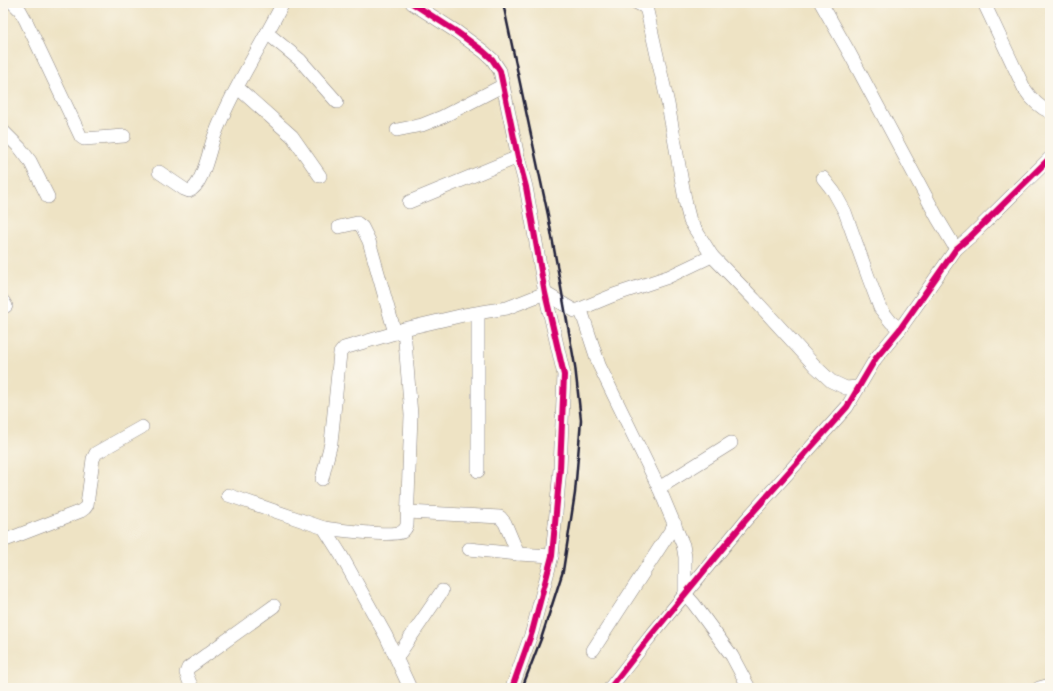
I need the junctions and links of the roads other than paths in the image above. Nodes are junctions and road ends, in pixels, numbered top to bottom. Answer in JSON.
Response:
{"nodes":[{"id":1,"x":14,"y":3,"type":"edge"},
{"id":2,"x":282,"y":3,"type":"edge"},
{"id":3,"x":412,"y":3,"type":"edge"},
{"id":4,"x":637,"y":3,"type":"edge"},
{"id":5,"x":821,"y":3,"type":"edge"},
{"id":6,"x":984,"y":3,"type":"edge"},
{"id":7,"x":267,"y":33,"type":"junction"},
{"id":8,"x":502,"y":86,"type":"junction"},
{"id":9,"x":238,"y":88,"type":"junction"},
{"id":10,"x":338,"y":102,"type":"dead end"},
{"id":11,"x":1050,"y":112,"type":"edge"},
{"id":12,"x":398,"y":130,"type":"dead end"},
{"id":13,"x":3,"y":131,"type":"edge"},
{"id":14,"x":124,"y":136,"type":"dead end"},
{"id":15,"x":518,"y":157,"type":"junction"},
{"id":16,"x":1050,"y":158,"type":"edge"},
{"id":17,"x":159,"y":172,"type":"dead end"},
{"id":18,"x":320,"y":176,"type":"dead end"},
{"id":19,"x":823,"y":178,"type":"dead end"},
{"id":20,"x":48,"y":197,"type":"dead end"},
{"id":21,"x":409,"y":202,"type":"dead end"},
{"id":22,"x":339,"y":227,"type":"dead end"},
{"id":23,"x":956,"y":248,"type":"junction"},
{"id":24,"x":712,"y":256,"type":"junction"},
{"id":25,"x":545,"y":293,"type":"junction"},
{"id":26,"x":581,"y":310,"type":"junction"},
{"id":27,"x":478,"y":313,"type":"junction"},
{"id":28,"x":900,"y":329,"type":"junction"},
{"id":29,"x":400,"y":331,"type":"junction"},
{"id":30,"x":858,"y":387,"type":"junction"},
{"id":31,"x":142,"y":427,"type":"dead end"},
{"id":32,"x":731,"y":443,"type":"dead end"},
{"id":33,"x":478,"y":471,"type":"dead end"},
{"id":34,"x":322,"y":479,"type":"dead end"},
{"id":35,"x":659,"y":488,"type":"junction"},
{"id":36,"x":228,"y":495,"type":"dead end"},
{"id":37,"x":408,"y":512,"type":"junction"},
{"id":38,"x":675,"y":524,"type":"junction"},
{"id":39,"x":324,"y":528,"type":"junction"},
{"id":40,"x":3,"y":541,"type":"edge"},
{"id":41,"x":469,"y":549,"type":"dead end"},
{"id":42,"x":518,"y":554,"type":"junction"},
{"id":43,"x":552,"y":556,"type":"junction"},
{"id":44,"x":442,"y":591,"type":"dead end"},
{"id":45,"x":685,"y":594,"type":"junction"},
{"id":46,"x":274,"y":606,"type":"dead end"},
{"id":47,"x":593,"y":650,"type":"dead end"},
{"id":48,"x":396,"y":656,"type":"junction"},
{"id":49,"x":1050,"y":685,"type":"edge"},
{"id":50,"x":192,"y":688,"type":"edge"},
{"id":51,"x":410,"y":688,"type":"edge"},
{"id":52,"x":512,"y":688,"type":"edge"},
{"id":53,"x":610,"y":688,"type":"edge"},
{"id":54,"x":749,"y":688,"type":"edge"},
{"id":55,"x":1039,"y":688,"type":"edge"}],
"edges":[{"from":1,"to":14,"type":"street"},
{"from":2,"to":7,"type":"street"},
{"from":3,"to":8,"type":"street"},
{"from":4,"to":24,"type":"street"},
{"from":5,"to":23,"type":"street"},
{"from":6,"to":11,"type":"street"},
{"from":7,"to":9,"type":"street"},
{"from":7,"to":10,"type":"street"},
{"from":8,"to":12,"type":"street"},
{"from":8,"to":15,"type":"street"},
{"from":9,"to":17,"type":"street"},
{"from":9,"to":18,"type":"street"},
{"from":13,"to":20,"type":"street"},
{"from":15,"to":21,"type":"street"},
{"from":15,"to":25,"type":"street"},
{"from":16,"to":23,"type":"street"},
{"from":19,"to":28,"type":"street"},
{"from":22,"to":29,"type":"street"},
{"from":23,"to":28,"type":"street"},
{"from":24,"to":26,"type":"street"},
{"from":24,"to":30,"type":"street"},
{"from":25,"to":26,"type":"street"},
{"from":25,"to":27,"type":"street"},
{"from":25,"to":43,"type":"street"},
{"from":26,"to":35,"type":"street"},
{"from":27,"to":29,"type":"street"},
{"from":27,"to":33,"type":"street"},
{"from":28,"to":30,"type":"street"},
{"from":29,"to":34,"type":"street"},
{"from":29,"to":37,"type":"street"},
{"from":30,"to":45,"type":"street"},
{"from":31,"to":40,"type":"street"},
{"from":32,"to":35,"type":"street"},
{"from":35,"to":38,"type":"street"},
{"from":36,"to":39,"type":"street"},
{"from":37,"to":39,"type":"street"},
{"from":37,"to":42,"type":"street"},
{"from":38,"to":45,"type":"street"},
{"from":38,"to":47,"type":"street"},
{"from":39,"to":48,"type":"street"},
{"from":41,"to":42,"type":"street"},
{"from":42,"to":43,"type":"street"},
{"from":43,"to":52,"type":"street"},
{"from":44,"to":48,"type":"street"},
{"from":45,"to":53,"type":"street"},
{"from":45,"to":54,"type":"street"},
{"from":46,"to":50,"type":"street"},
{"from":48,"to":51,"type":"street"},
{"from":49,"to":55,"type":"street"}]}
